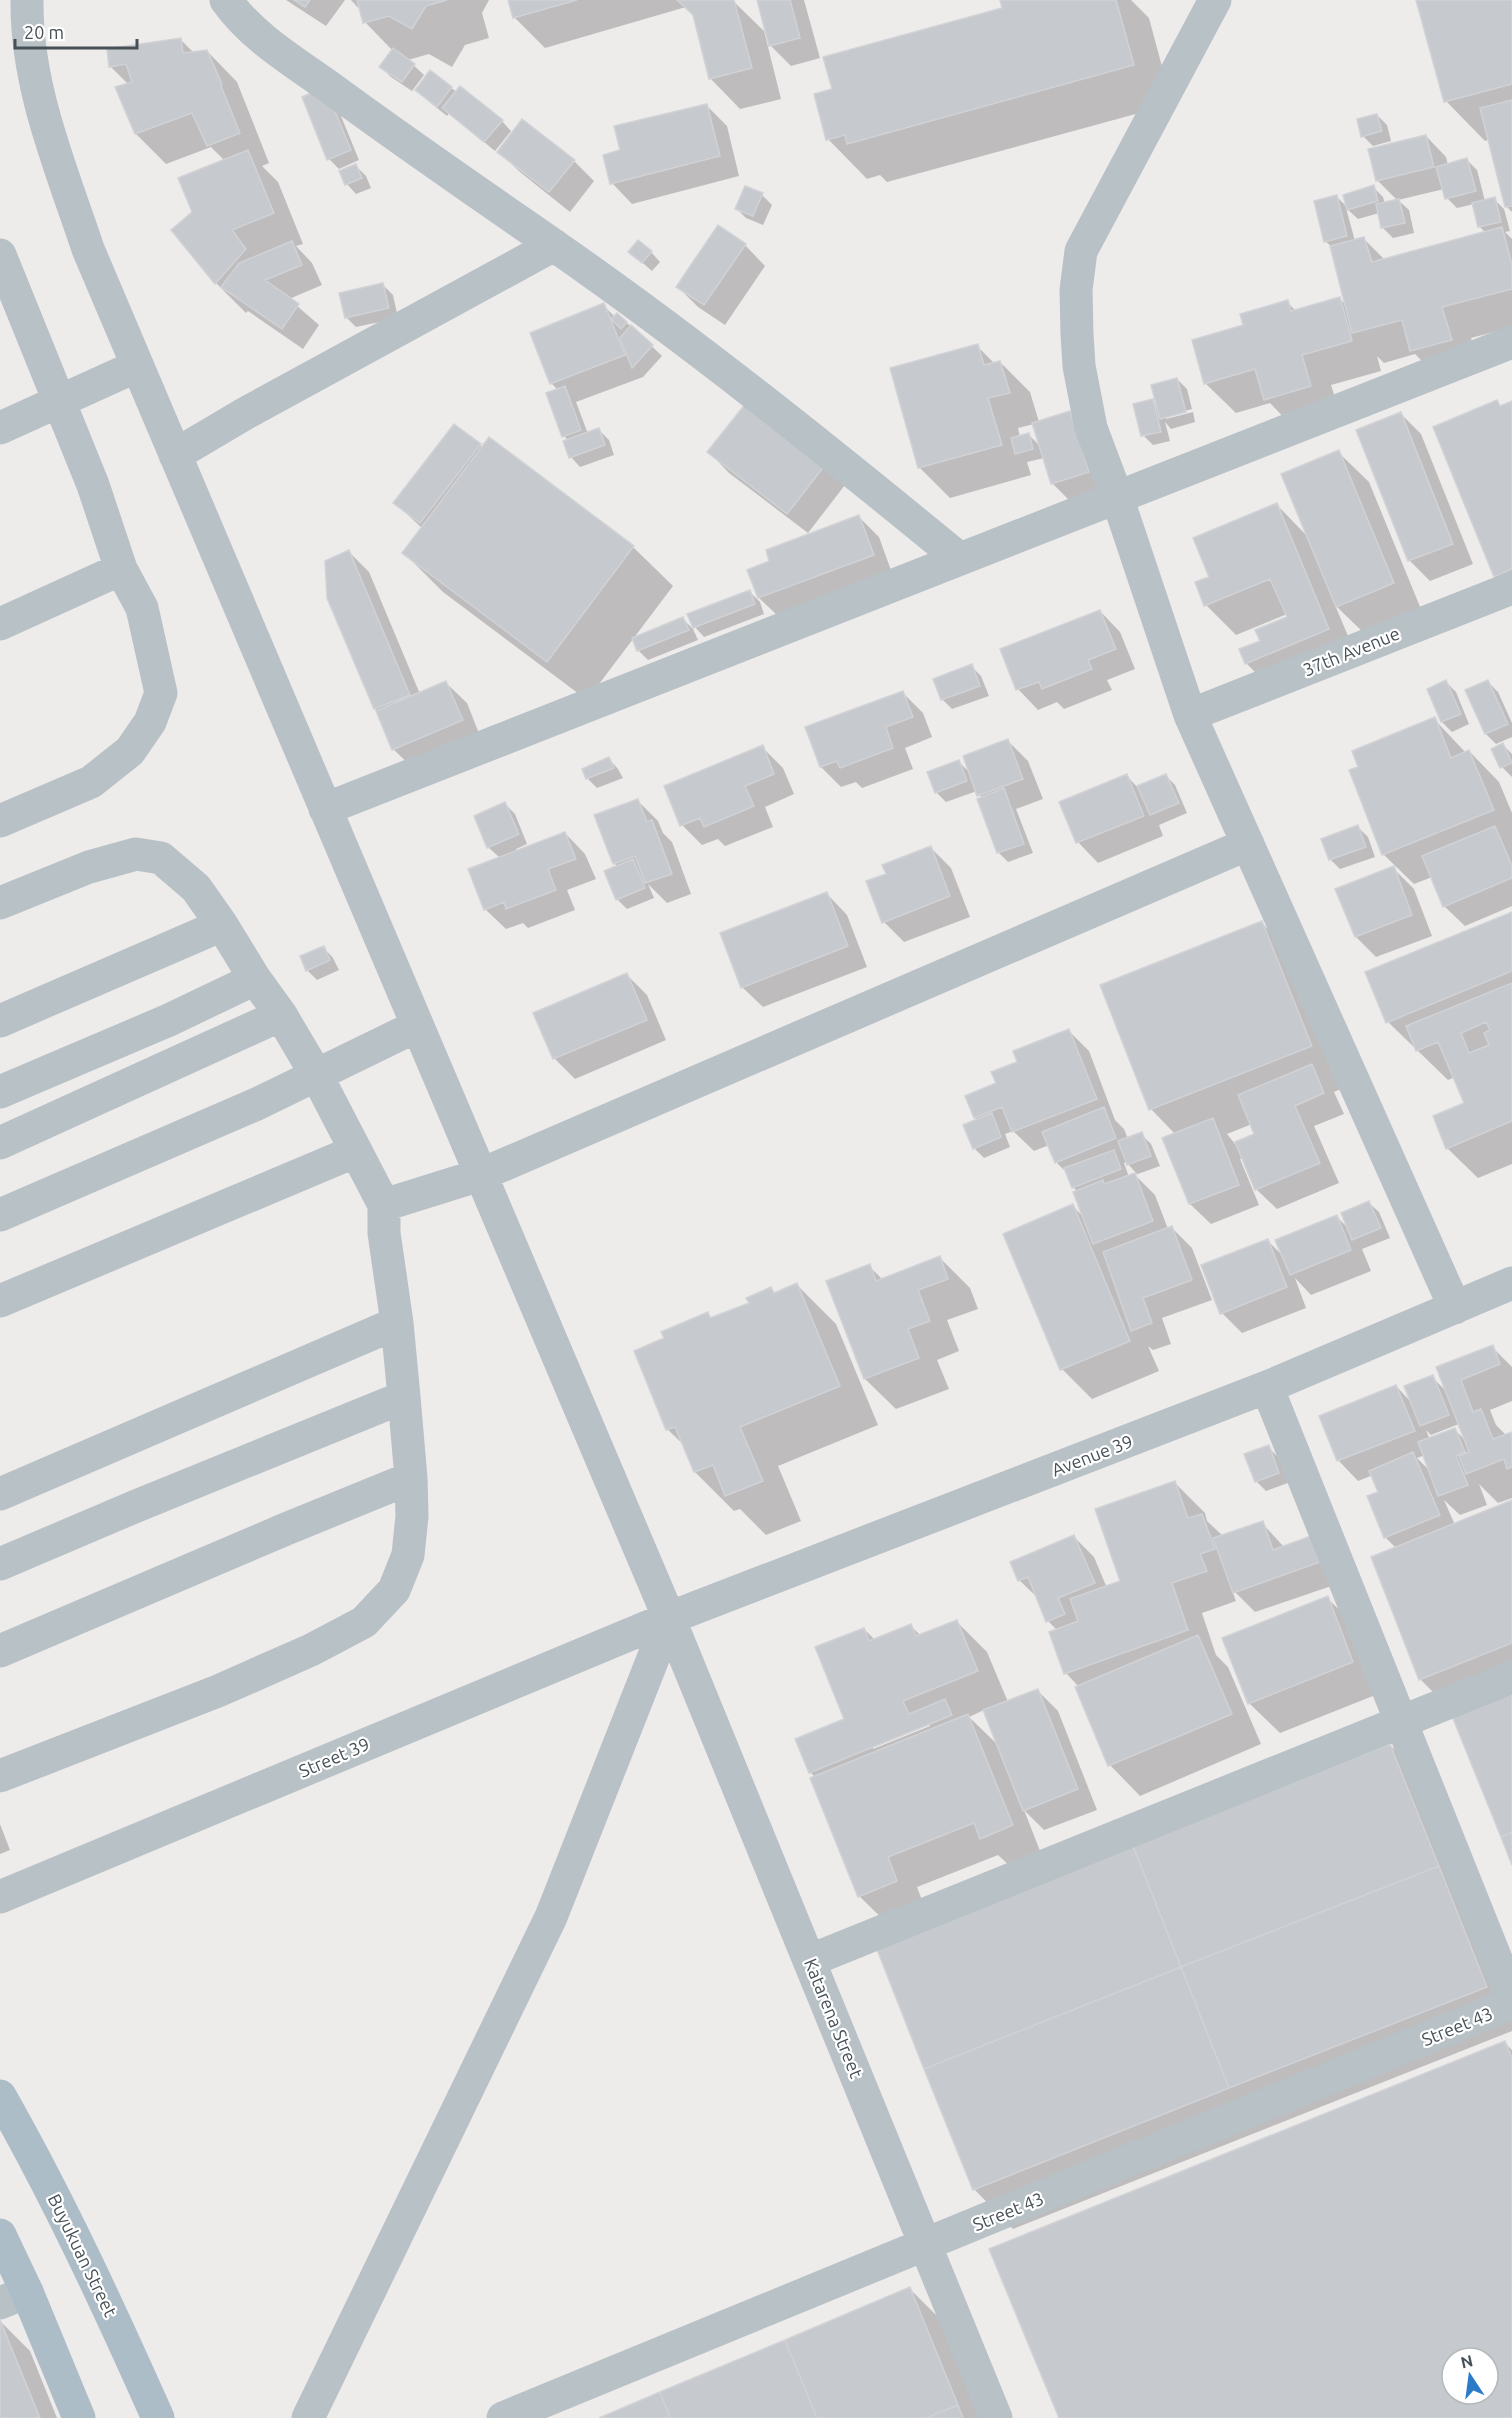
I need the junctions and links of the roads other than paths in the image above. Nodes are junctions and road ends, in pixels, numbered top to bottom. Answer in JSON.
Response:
{"nodes":[{"id":1,"x":27,"y":0,"type":"edge"},
{"id":2,"x":226,"y":0,"type":"edge"},
{"id":3,"x":1215,"y":0,"type":"edge"},
{"id":4,"x":554,"y":245,"type":"junction"},
{"id":5,"x":0,"y":255,"type":"edge"},
{"id":6,"x":1512,"y":342,"type":"edge"},
{"id":7,"x":137,"y":366,"type":"junction"},
{"id":8,"x":58,"y":401,"type":"junction"},
{"id":9,"x":0,"y":428,"type":"edge"},
{"id":10,"x":175,"y":455,"type":"junction"},
{"id":11,"x":1117,"y":497,"type":"junction"},
{"id":12,"x":960,"y":558,"type":"junction"},
{"id":13,"x":121,"y":569,"type":"junction"},
{"id":14,"x":1512,"y":588,"type":"edge"},
{"id":15,"x":0,"y":624,"type":"edge"},
{"id":16,"x":1190,"y":715,"type":"junction"},
{"id":17,"x":325,"y":809,"type":"junction"},
{"id":18,"x":0,"y":820,"type":"edge"},
{"id":19,"x":1248,"y":844,"type":"junction"},
{"id":20,"x":0,"y":903,"type":"edge"},
{"id":21,"x":222,"y":925,"type":"junction"},
{"id":22,"x":255,"y":979,"type":"junction"},
{"id":23,"x":281,"y":1015,"type":"junction"},
{"id":24,"x":0,"y":1021,"type":"edge"},
{"id":25,"x":417,"y":1026,"type":"junction"},
{"id":26,"x":317,"y":1077,"type":"junction"},
{"id":27,"x":0,"y":1092,"type":"edge"},
{"id":28,"x":0,"y":1143,"type":"edge"},
{"id":29,"x":356,"y":1152,"type":"junction"},
{"id":30,"x":480,"y":1175,"type":"junction"},
{"id":31,"x":384,"y":1205,"type":"junction"},
{"id":32,"x":0,"y":1215,"type":"edge"},
{"id":33,"x":1512,"y":1283,"type":"edge"},
{"id":34,"x":0,"y":1301,"type":"edge"},
{"id":35,"x":1455,"y":1308,"type":"junction"},
{"id":36,"x":397,"y":1323,"type":"junction"},
{"id":37,"x":1267,"y":1387,"type":"junction"},
{"id":38,"x":404,"y":1397,"type":"junction"},
{"id":39,"x":411,"y":1478,"type":"junction"},
{"id":40,"x":0,"y":1494,"type":"edge"},
{"id":41,"x":0,"y":1564,"type":"edge"},
{"id":42,"x":669,"y":1618,"type":"junction"},
{"id":43,"x":0,"y":1651,"type":"edge"},
{"id":44,"x":1512,"y":1677,"type":"edge"},
{"id":45,"x":1402,"y":1722,"type":"junction"},
{"id":46,"x":0,"y":1776,"type":"edge"},
{"id":47,"x":0,"y":1897,"type":"edge"},
{"id":48,"x":811,"y":1960,"type":"junction"},
{"id":49,"x":1512,"y":1999,"type":"edge"},
{"id":50,"x":1512,"y":2003,"type":"edge"},
{"id":51,"x":0,"y":2096,"type":"edge"},
{"id":52,"x":0,"y":2235,"type":"edge"},
{"id":53,"x":926,"y":2245,"type":"junction"},
{"id":54,"x":14,"y":2297,"type":"edge"},
{"id":55,"x":79,"y":2418,"type":"edge"},
{"id":56,"x":158,"y":2418,"type":"edge"},
{"id":57,"x":308,"y":2418,"type":"edge"},
{"id":58,"x":503,"y":2418,"type":"edge"},
{"id":59,"x":996,"y":2418,"type":"edge"}],
"edges":[{"from":1,"to":7,"type":"street","name":"Katarena Street"},
{"from":2,"to":4,"type":"street"},
{"from":3,"to":11,"type":"street"},
{"from":4,"to":10,"type":"street"},
{"from":4,"to":12,"type":"street"},
{"from":5,"to":8,"type":"street"},
{"from":6,"to":11,"type":"street"},
{"from":7,"to":8,"type":"street"},
{"from":7,"to":10,"type":"street","name":"Katarena Street"},
{"from":8,"to":9,"type":"street"},
{"from":8,"to":13,"type":"street"},
{"from":10,"to":17,"type":"street","name":"Katarena Street"},
{"from":11,"to":12,"type":"street"},
{"from":11,"to":16,"type":"street"},
{"from":12,"to":17,"type":"street"},
{"from":13,"to":15,"type":"street"},
{"from":13,"to":18,"type":"street"},
{"from":14,"to":16,"type":"street","name":"37th Avenue"},
{"from":16,"to":19,"type":"street"},
{"from":17,"to":25,"type":"street","name":"Katarena Street"},
{"from":19,"to":30,"type":"street"},
{"from":19,"to":35,"type":"street"},
{"from":20,"to":21,"type":"street"},
{"from":21,"to":22,"type":"street"},
{"from":21,"to":24,"type":"street"},
{"from":22,"to":23,"type":"street"},
{"from":22,"to":27,"type":"street"},
{"from":23,"to":26,"type":"street"},
{"from":23,"to":28,"type":"street"},
{"from":25,"to":26,"type":"street"},
{"from":25,"to":30,"type":"street","name":"Katarena Street"},
{"from":26,"to":29,"type":"street"},
{"from":26,"to":32,"type":"street"},
{"from":29,"to":31,"type":"street"},
{"from":29,"to":34,"type":"street"},
{"from":30,"to":31,"type":"street"},
{"from":30,"to":42,"type":"street","name":"Katarena Street"},
{"from":31,"to":36,"type":"street"},
{"from":33,"to":35,"type":"street","name":"Avenue 39"},
{"from":35,"to":37,"type":"street","name":"Avenue 39"},
{"from":36,"to":38,"type":"street"},
{"from":36,"to":40,"type":"street"},
{"from":37,"to":42,"type":"street","name":"Avenue 39"},
{"from":37,"to":45,"type":"street"},
{"from":38,"to":39,"type":"street"},
{"from":38,"to":41,"type":"street"},
{"from":39,"to":43,"type":"street"},
{"from":39,"to":46,"type":"street"},
{"from":42,"to":47,"type":"street","name":"Street 39"},
{"from":42,"to":48,"type":"street","name":"Katarena Street"},
{"from":42,"to":57,"type":"street"},
{"from":44,"to":45,"type":"street"},
{"from":45,"to":48,"type":"street"},
{"from":45,"to":49,"type":"street"},
{"from":48,"to":53,"type":"street","name":"Katarena Street"},
{"from":50,"to":53,"type":"street","name":"Street 43"},
{"from":51,"to":56,"type":"main road","name":"Buyukuan Street"},
{"from":52,"to":54,"type":"main road"},
{"from":53,"to":58,"type":"street","name":"Street 43"},
{"from":53,"to":59,"type":"street","name":"Katarena Street"},
{"from":54,"to":55,"type":"main road"}]}
